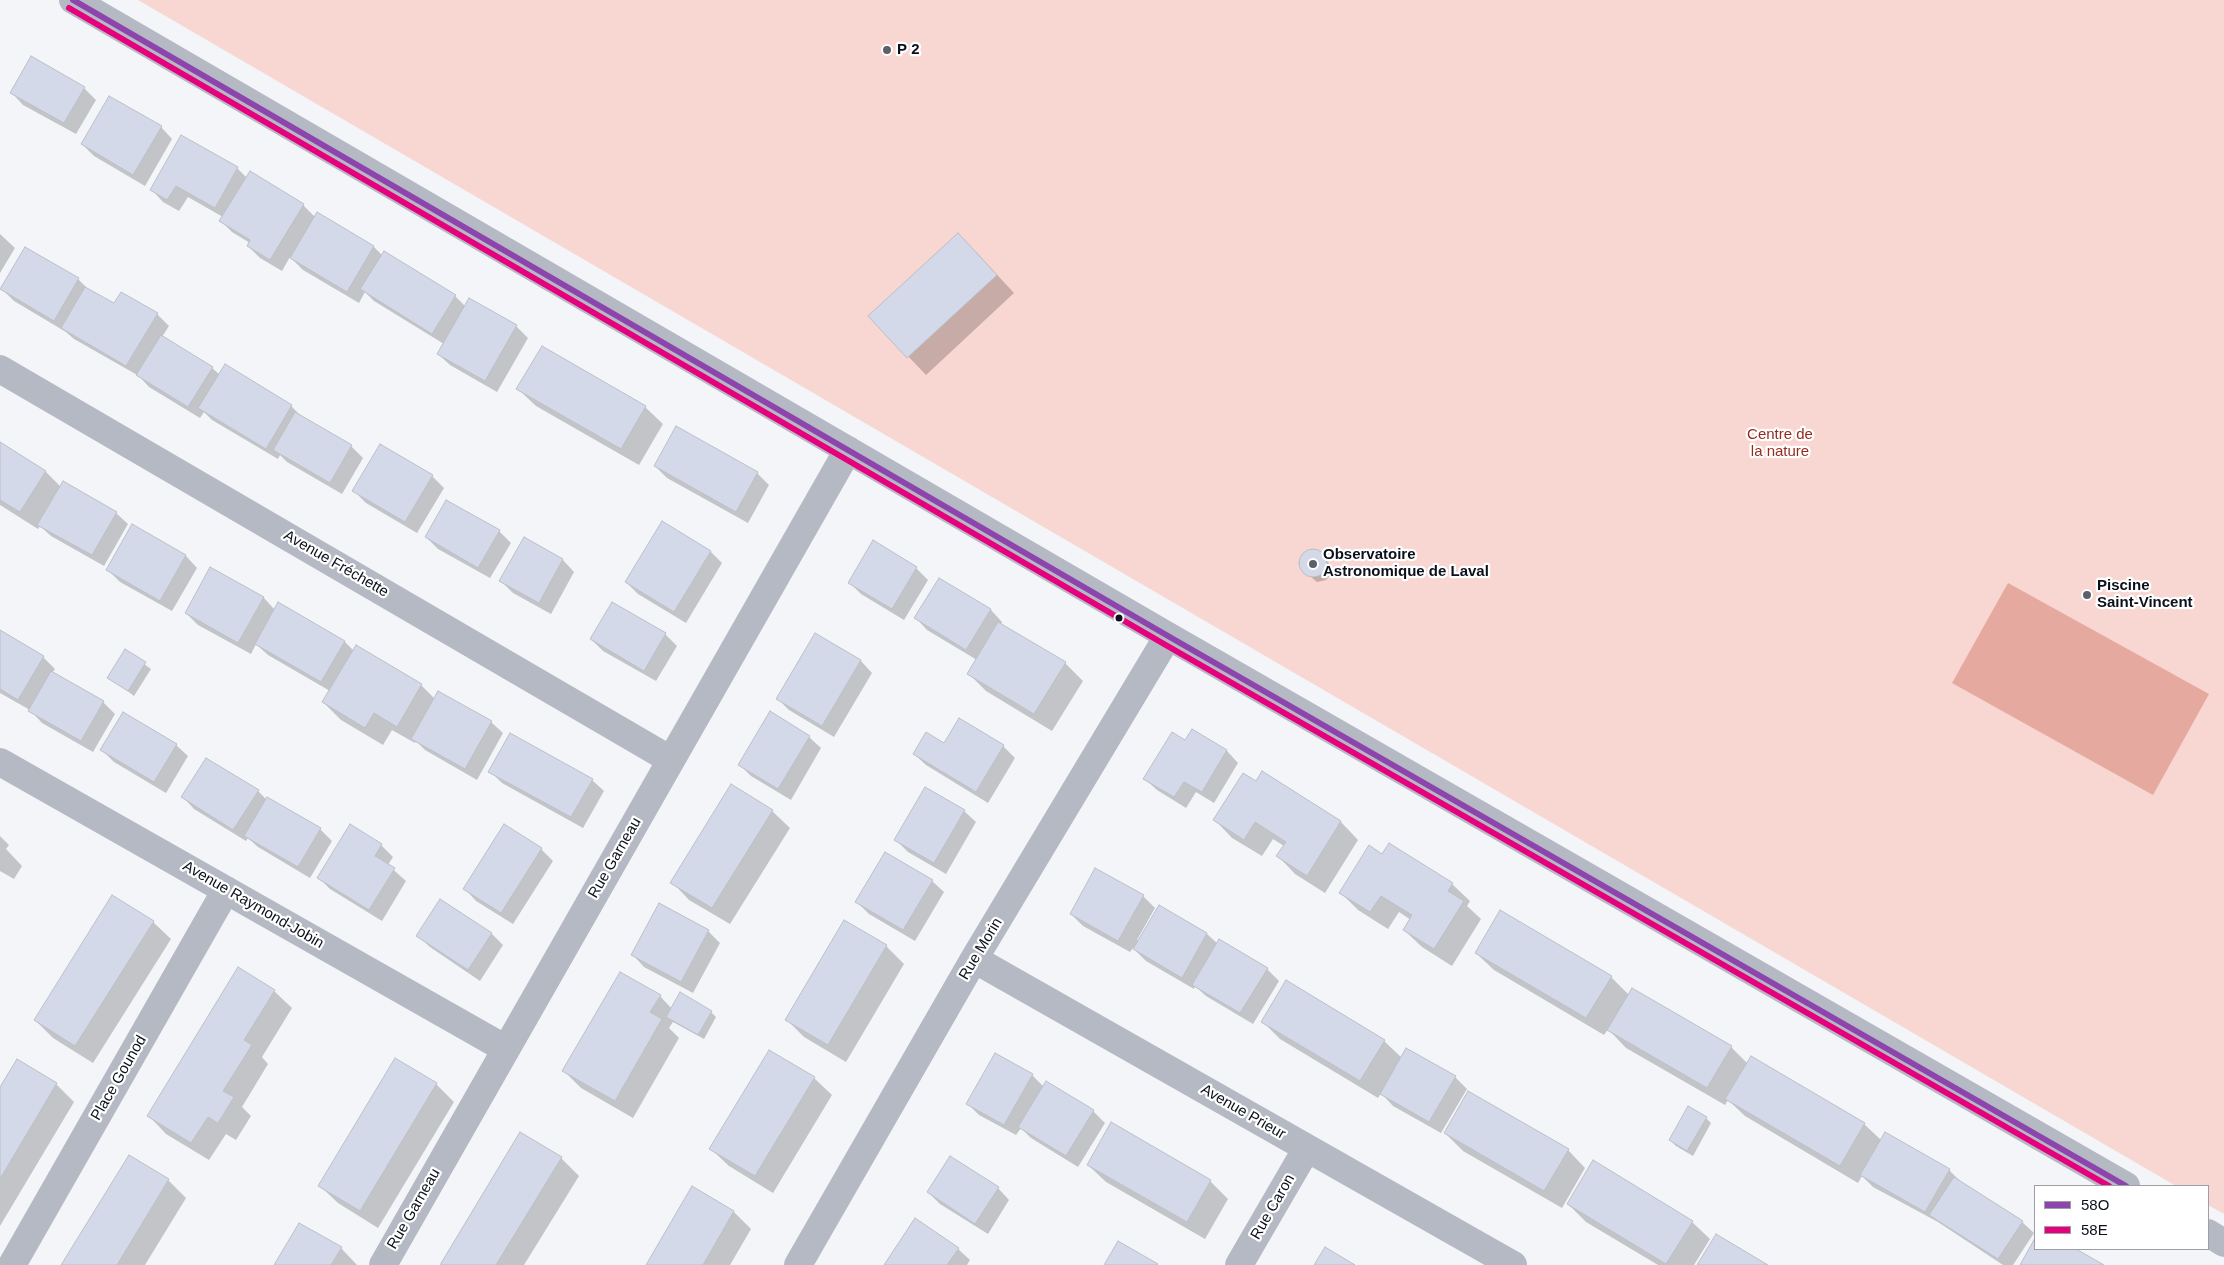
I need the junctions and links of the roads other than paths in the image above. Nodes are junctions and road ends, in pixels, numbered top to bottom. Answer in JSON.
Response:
{"nodes":[{"id":1,"x":74,"y":0,"type":"edge"},
{"id":2,"x":0,"y":368,"type":"edge"},
{"id":3,"x":848,"y":450,"type":"junction"},
{"id":4,"x":1168,"y":636,"type":"junction"},
{"id":5,"x":671,"y":760,"type":"junction"},
{"id":6,"x":0,"y":762,"type":"edge"},
{"id":7,"x":226,"y":890,"type":"junction"},
{"id":8,"x":974,"y":959,"type":"junction"},
{"id":9,"x":506,"y":1049,"type":"junction"},
{"id":10,"x":1307,"y":1148,"type":"junction"},
{"id":11,"x":2124,"y":1185,"type":"edge"},
{"id":12,"x":2209,"y":1235,"type":"edge"},
{"id":13,"x":2224,"y":1243,"type":"edge"},
{"id":14,"x":12,"y":1265,"type":"edge"},
{"id":15,"x":383,"y":1265,"type":"edge"},
{"id":16,"x":798,"y":1265,"type":"edge"},
{"id":17,"x":1239,"y":1265,"type":"edge"},
{"id":18,"x":1512,"y":1265,"type":"edge"}],
"edges":[{"from":1,"to":3,"type":"street"},
{"from":2,"to":5,"type":"street","name":"Avenue Fréchette"},
{"from":3,"to":4,"type":"street"},
{"from":3,"to":5,"type":"street","name":"Rue Garneau"},
{"from":4,"to":8,"type":"street","name":"Rue Morin"},
{"from":4,"to":11,"type":"street"},
{"from":5,"to":9,"type":"street","name":"Rue Garneau"},
{"from":6,"to":7,"type":"street","name":"Avenue Raymond-Jobin"},
{"from":7,"to":9,"type":"street","name":"Avenue Raymond-Jobin"},
{"from":7,"to":14,"type":"street","name":"Place Gounod"},
{"from":8,"to":10,"type":"street","name":"Avenue Prieur"},
{"from":8,"to":16,"type":"street","name":"Rue Morin"},
{"from":9,"to":15,"type":"street","name":"Rue Garneau"},
{"from":10,"to":17,"type":"street","name":"Rue Caron"},
{"from":10,"to":18,"type":"street","name":"Avenue Prieur"},
{"from":12,"to":13,"type":"street"}]}
